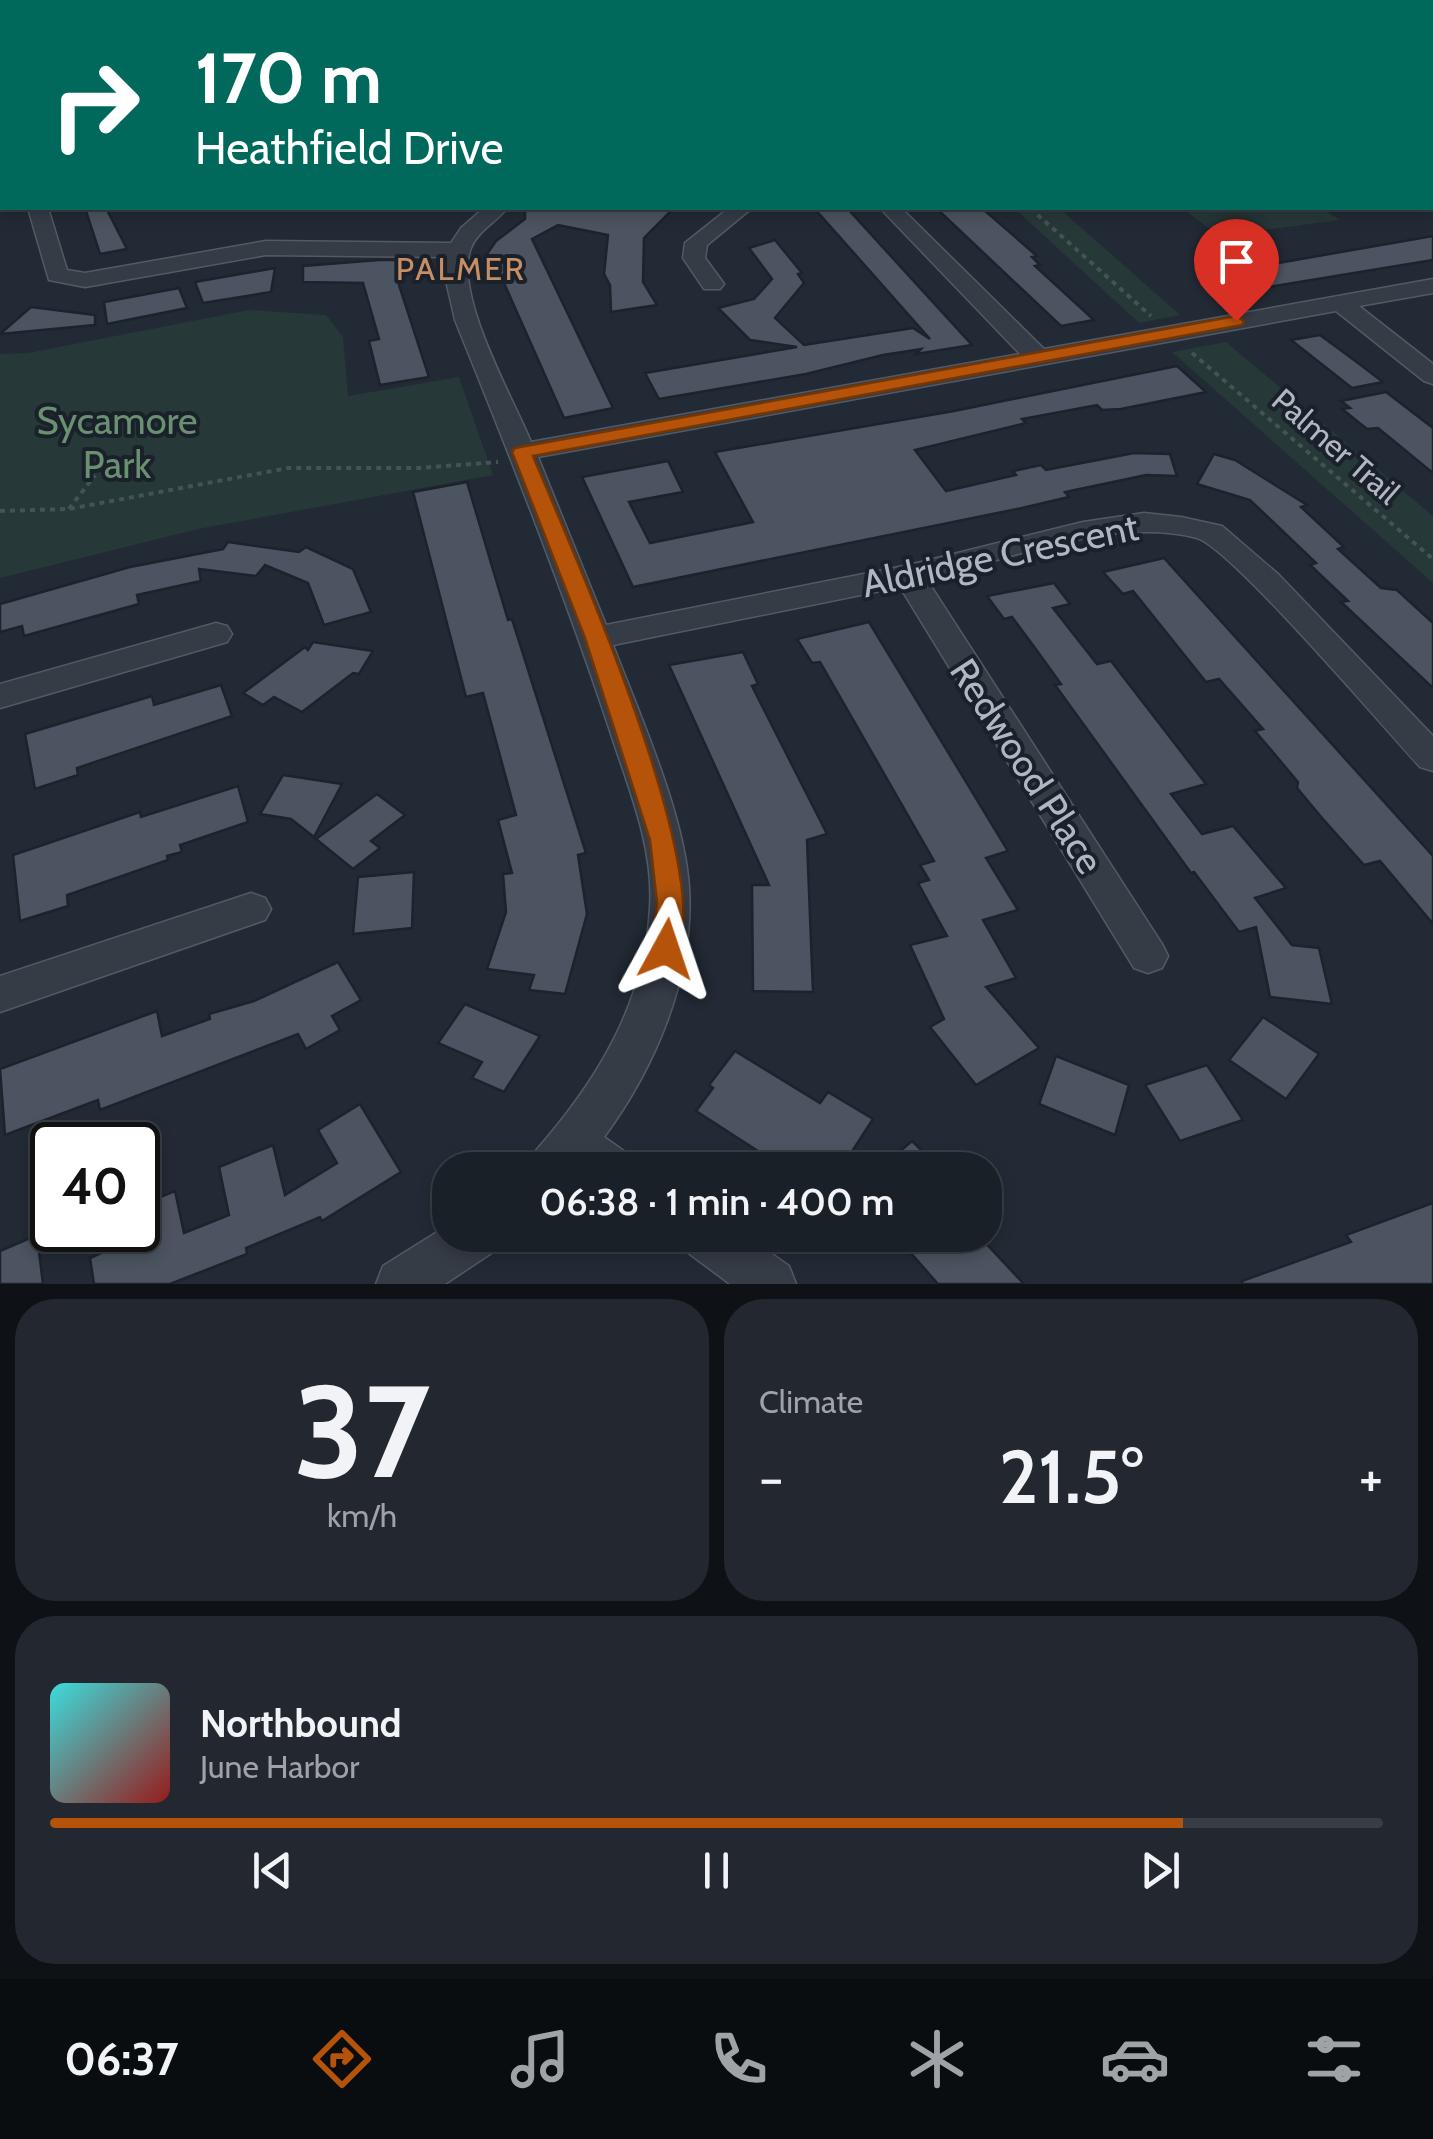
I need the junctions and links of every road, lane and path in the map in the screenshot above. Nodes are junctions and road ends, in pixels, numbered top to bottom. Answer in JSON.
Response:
{"nodes":[{"id":1,"x":39,"y":210,"type":"edge"},
{"id":2,"x":494,"y":210,"type":"edge"},
{"id":3,"x":739,"y":210,"type":"edge"},
{"id":4,"x":892,"y":210,"type":"edge"},
{"id":5,"x":1032,"y":210,"type":"edge"},
{"id":6,"x":458,"y":250,"type":"junction"},
{"id":7,"x":712,"y":284,"type":"dead end"},
{"id":8,"x":1433,"y":286,"type":"edge"},
{"id":9,"x":1339,"y":302,"type":"junction"},
{"id":10,"x":1167,"y":334,"type":"junction"},
{"id":11,"x":1040,"y":360,"type":"junction"},
{"id":12,"x":1433,"y":376,"type":"edge"},
{"id":13,"x":524,"y":458,"type":"junction"},
{"id":14,"x":94,"y":475,"type":"dead end"},
{"id":15,"x":69,"y":510,"type":"junction"},
{"id":16,"x":0,"y":511,"type":"edge"},
{"id":17,"x":1433,"y":559,"type":"edge"},
{"id":18,"x":909,"y":574,"type":"junction"},
{"id":19,"x":216,"y":634,"type":"dead end"},
{"id":20,"x":597,"y":638,"type":"junction"},
{"id":21,"x":0,"y":696,"type":"edge"},
{"id":22,"x":1433,"y":758,"type":"edge"},
{"id":23,"x":251,"y":908,"type":"dead end"},
{"id":24,"x":1148,"y":956,"type":"dead end"},
{"id":25,"x":0,"y":994,"type":"edge"},
{"id":26,"x":565,"y":1152,"type":"edge"},
{"id":27,"x":450,"y":1252,"type":"edge"},
{"id":28,"x":728,"y":1252,"type":"edge"},
{"id":29,"x":400,"y":1284,"type":"edge"},
{"id":30,"x":772,"y":1284,"type":"edge"}],
"edges":[{"from":1,"to":6,"type":"street"},
{"from":2,"to":6,"type":"street"},
{"from":3,"to":7,"type":"street"},
{"from":4,"to":11,"type":"street"},
{"from":5,"to":10,"type":"path","name":"Palmer Trail"},
{"from":6,"to":13,"type":"street"},
{"from":8,"to":9,"type":"street"},
{"from":9,"to":10,"type":"street"},
{"from":9,"to":12,"type":"street"},
{"from":10,"to":11,"type":"street"},
{"from":10,"to":17,"type":"path","name":"Palmer Trail"},
{"from":11,"to":13,"type":"street"},
{"from":13,"to":15,"type":"path"},
{"from":13,"to":20,"type":"street"},
{"from":14,"to":15,"type":"path"},
{"from":15,"to":16,"type":"path"},
{"from":18,"to":20,"type":"street","name":"Aldridge Crescent"},
{"from":18,"to":22,"type":"street","name":"Aldridge Crescent"},
{"from":18,"to":24,"type":"street","name":"Redwood Place"},
{"from":19,"to":21,"type":"street"},
{"from":20,"to":26,"type":"street"},
{"from":23,"to":25,"type":"street"},
{"from":27,"to":29,"type":"street"},
{"from":28,"to":30,"type":"street"}]}
